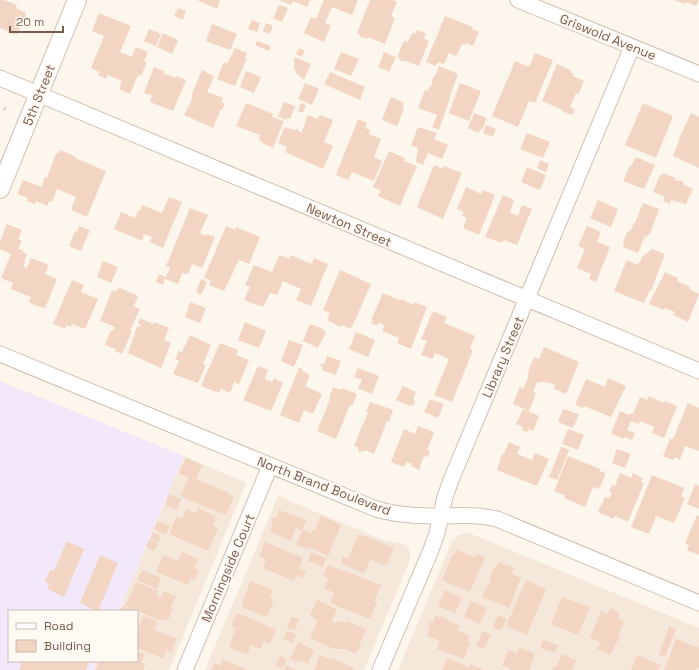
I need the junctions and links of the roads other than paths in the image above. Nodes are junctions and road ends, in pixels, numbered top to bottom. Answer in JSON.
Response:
{"nodes":[{"id":1,"x":77,"y":0,"type":"edge"},
{"id":2,"x":518,"y":0,"type":"edge"},
{"id":3,"x":632,"y":47,"type":"junction"},
{"id":4,"x":699,"y":74,"type":"edge"},
{"id":5,"x":0,"y":78,"type":"edge"},
{"id":6,"x":39,"y":94,"type":"junction"},
{"id":7,"x":0,"y":189,"type":"edge"},
{"id":8,"x":527,"y":300,"type":"junction"},
{"id":9,"x":0,"y":354,"type":"edge"},
{"id":10,"x":699,"y":371,"type":"edge"},
{"id":11,"x":270,"y":466,"type":"junction"},
{"id":12,"x":441,"y":516,"type":"junction"},
{"id":13,"x":699,"y":603,"type":"edge"},
{"id":14,"x":185,"y":670,"type":"edge"},
{"id":15,"x":380,"y":670,"type":"edge"}],
"edges":[{"from":1,"to":6,"type":"street","name":"5th Street"},
{"from":2,"to":3,"type":"street","name":"Griswold Avenue"},
{"from":3,"to":4,"type":"street","name":"Griswold Avenue"},
{"from":3,"to":8,"type":"street","name":"Library Street"},
{"from":5,"to":6,"type":"street","name":"Newton Street"},
{"from":6,"to":7,"type":"street","name":"5th Street"},
{"from":6,"to":8,"type":"street","name":"Newton Street"},
{"from":8,"to":10,"type":"street","name":"Newton Street"},
{"from":8,"to":12,"type":"street","name":"Library Street"},
{"from":9,"to":11,"type":"street","name":"North Brand Boulevard"},
{"from":11,"to":12,"type":"street","name":"North Brand Boulevard"},
{"from":11,"to":14,"type":"street","name":"Morningside Court"},
{"from":12,"to":13,"type":"street","name":"North Brand Boulevard"},
{"from":12,"to":15,"type":"street","name":"Library Street"}]}
